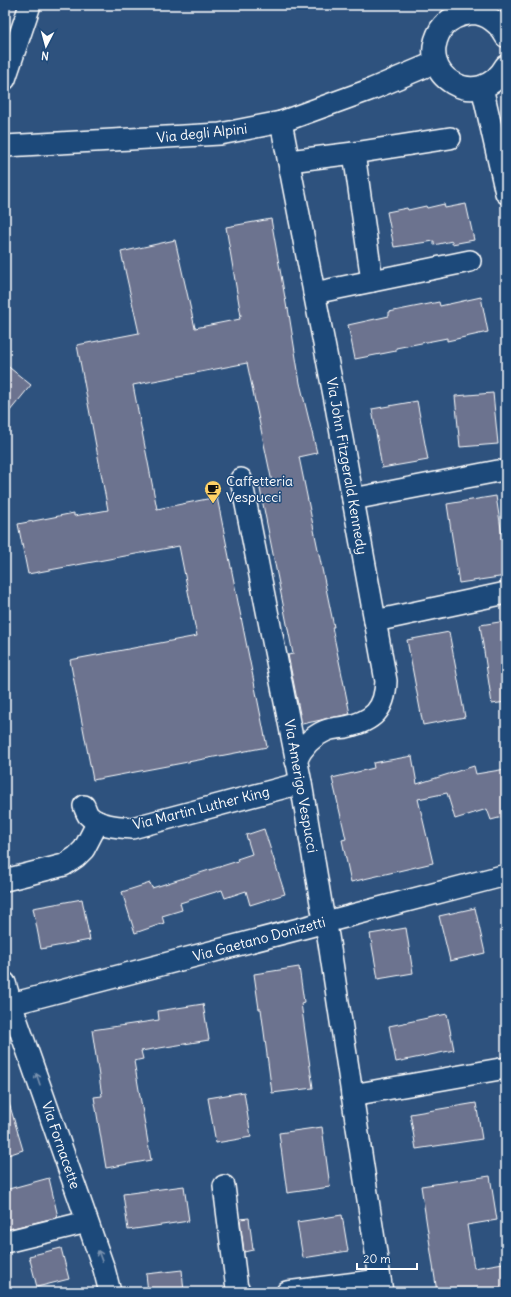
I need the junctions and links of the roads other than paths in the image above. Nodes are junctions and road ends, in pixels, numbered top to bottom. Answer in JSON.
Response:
{"nodes":[{"id":1,"x":30,"y":5,"type":"edge"},
{"id":2,"x":450,"y":12,"type":"edge"},
{"id":3,"x":506,"y":36,"type":"edge"},
{"id":4,"x":436,"y":62,"type":"junction"},
{"id":5,"x":506,"y":66,"type":"edge"},
{"id":6,"x":5,"y":79,"type":"edge"},
{"id":7,"x":482,"y":87,"type":"junction"},
{"id":8,"x":281,"y":122,"type":"junction"},
{"id":9,"x":450,"y":138,"type":"dead end"},
{"id":10,"x":5,"y":146,"type":"edge"},
{"id":11,"x":354,"y":153,"type":"junction"},
{"id":12,"x":289,"y":162,"type":"junction"},
{"id":13,"x":506,"y":193,"type":"edge"},
{"id":14,"x":470,"y":261,"type":"dead end"},
{"id":15,"x":372,"y":281,"type":"junction"},
{"id":16,"x":314,"y":293,"type":"junction"},
{"id":17,"x":498,"y":471,"type":"dead end"},
{"id":18,"x":241,"y":479,"type":"dead end"},
{"id":19,"x":353,"y":499,"type":"junction"},
{"id":20,"x":506,"y":593,"type":"edge"},
{"id":21,"x":375,"y":621,"type":"junction"},
{"id":22,"x":296,"y":761,"type":"junction"},
{"id":23,"x":301,"y":783,"type":"junction"},
{"id":24,"x":84,"y":806,"type":"dead end"},
{"id":25,"x":98,"y":822,"type":"junction"},
{"id":26,"x":506,"y":875,"type":"edge"},
{"id":27,"x":5,"y":880,"type":"edge"},
{"id":28,"x":325,"y":922,"type":"junction"},
{"id":29,"x":5,"y":983,"type":"edge"},
{"id":30,"x":8,"y":1005,"type":"edge"},
{"id":31,"x":506,"y":1068,"type":"edge"},
{"id":32,"x":352,"y":1095,"type":"junction"},
{"id":33,"x":224,"y":1186,"type":"dead end"},
{"id":34,"x":88,"y":1222,"type":"junction"},
{"id":35,"x":5,"y":1242,"type":"edge"},
{"id":36,"x":381,"y":1286,"type":"edge"},
{"id":37,"x":110,"y":1292,"type":"edge"},
{"id":38,"x":240,"y":1292,"type":"edge"},
{"id":39,"x":287,"y":1292,"type":"edge"}],
"edges":[{"from":1,"to":6,"type":"street"},
{"from":2,"to":3,"type":"street"},
{"from":2,"to":4,"type":"street"},
{"from":4,"to":7,"type":"street"},
{"from":4,"to":8,"type":"street","name":"Via degli Alpini"},
{"from":5,"to":7,"type":"street"},
{"from":7,"to":13,"type":"street"},
{"from":8,"to":10,"type":"street","name":"Via degli Alpini"},
{"from":8,"to":12,"type":"street","name":"Via John Fitzgerald Kennedy"},
{"from":9,"to":11,"type":"street"},
{"from":11,"to":12,"type":"street"},
{"from":11,"to":15,"type":"street"},
{"from":12,"to":16,"type":"street","name":"Via John Fitzgerald Kennedy"},
{"from":14,"to":15,"type":"street"},
{"from":15,"to":16,"type":"street"},
{"from":16,"to":19,"type":"street","name":"Via John Fitzgerald Kennedy"},
{"from":17,"to":19,"type":"street"},
{"from":18,"to":22,"type":"street","name":"Via Amerigo Vespucci"},
{"from":19,"to":21,"type":"street","name":"Via John Fitzgerald Kennedy"},
{"from":20,"to":21,"type":"street"},
{"from":21,"to":22,"type":"street","name":"Via John Fitzgerald Kennedy"},
{"from":22,"to":23,"type":"street","name":"Via Amerigo Vespucci"},
{"from":23,"to":25,"type":"street","name":"Via Martin Luther King"},
{"from":23,"to":28,"type":"street","name":"Via Amerigo Vespucci"},
{"from":24,"to":25,"type":"street"},
{"from":25,"to":27,"type":"street"},
{"from":26,"to":28,"type":"street","name":"Via Gaetano Donizetti"},
{"from":28,"to":30,"type":"street","name":"Via Gaetano Donizetti"},
{"from":28,"to":32,"type":"street","name":"Via Amerigo Vespucci"},
{"from":29,"to":30,"type":"street","name":"Via Fornacette"},
{"from":34,"to":30,"type":"street","name":"Via Fornacette","one_way":true},
{"from":31,"to":32,"type":"street"},
{"from":32,"to":36,"type":"street","name":"Via Amerigo Vespucci"},
{"from":33,"to":38,"type":"street"},
{"from":34,"to":35,"type":"street"},
{"from":37,"to":34,"type":"street","name":"Via Fornacette","one_way":true},
{"from":36,"to":39,"type":"street","name":"Via Amerigo Vespucci"}]}
